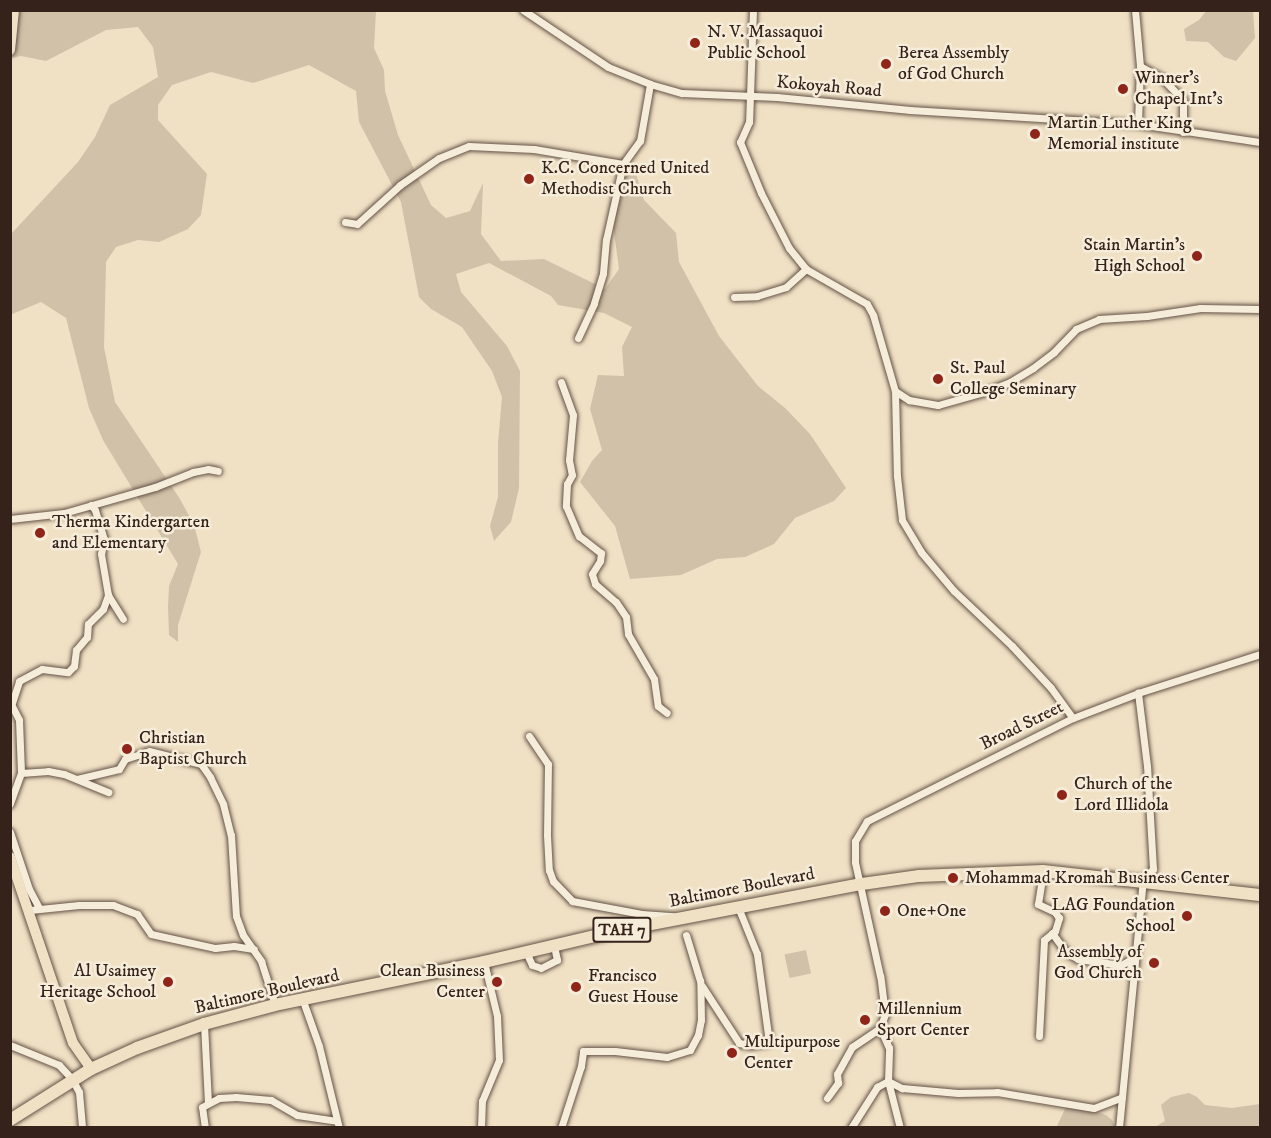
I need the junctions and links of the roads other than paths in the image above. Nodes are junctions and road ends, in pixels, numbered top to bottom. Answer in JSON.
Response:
{"nodes":[{"id":1,"x":14,"y":10,"type":"edge"},
{"id":2,"x":523,"y":10,"type":"edge"},
{"id":3,"x":753,"y":10,"type":"edge"},
{"id":4,"x":1135,"y":10,"type":"edge"},
{"id":5,"x":10,"y":50,"type":"edge"},
{"id":6,"x":1140,"y":66,"type":"junction"},
{"id":7,"x":650,"y":84,"type":"junction"},
{"id":8,"x":750,"y":96,"type":"junction"},
{"id":9,"x":1138,"y":124,"type":"junction"},
{"id":10,"x":1183,"y":132,"type":"junction"},
{"id":11,"x":1260,"y":142,"type":"edge"},
{"id":12,"x":623,"y":164,"type":"junction"},
{"id":13,"x":345,"y":222,"type":"dead end"},
{"id":14,"x":806,"y":269,"type":"junction"},
{"id":15,"x":734,"y":297,"type":"dead end"},
{"id":16,"x":1260,"y":309,"type":"edge"},
{"id":17,"x":578,"y":338,"type":"dead end"},
{"id":18,"x":561,"y":382,"type":"dead end"},
{"id":19,"x":895,"y":391,"type":"junction"},
{"id":20,"x":218,"y":471,"type":"dead end"},
{"id":21,"x":91,"y":505,"type":"junction"},
{"id":22,"x":10,"y":519,"type":"edge"},
{"id":23,"x":108,"y":595,"type":"junction"},
{"id":24,"x":123,"y":619,"type":"dead end"},
{"id":25,"x":1260,"y":654,"type":"edge"},
{"id":26,"x":1138,"y":693,"type":"junction"},
{"id":27,"x":11,"y":703,"type":"edge"},
{"id":28,"x":667,"y":713,"type":"dead end"},
{"id":29,"x":1073,"y":718,"type":"junction"},
{"id":30,"x":529,"y":736,"type":"dead end"},
{"id":31,"x":21,"y":773,"type":"junction"},
{"id":32,"x":77,"y":778,"type":"junction"},
{"id":33,"x":108,"y":792,"type":"dead end"},
{"id":34,"x":10,"y":804,"type":"edge"},
{"id":35,"x":10,"y":832,"type":"edge"},
{"id":36,"x":10,"y":857,"type":"edge"},
{"id":37,"x":1043,"y":871,"type":"junction"},
{"id":38,"x":1143,"y":880,"type":"junction"},
{"id":39,"x":862,"y":884,"type":"junction"},
{"id":40,"x":1260,"y":895,"type":"edge"},
{"id":41,"x":738,"y":906,"type":"junction"},
{"id":42,"x":35,"y":909,"type":"junction"},
{"id":43,"x":685,"y":917,"type":"junction"},
{"id":44,"x":1052,"y":933,"type":"junction"},
{"id":45,"x":686,"y":935,"type":"dead end"},
{"id":46,"x":554,"y":946,"type":"junction"},
{"id":47,"x":254,"y":949,"type":"junction"},
{"id":48,"x":526,"y":952,"type":"junction"},
{"id":49,"x":484,"y":962,"type":"junction"},
{"id":50,"x":700,"y":981,"type":"junction"},
{"id":51,"x":1131,"y":992,"type":"junction"},
{"id":52,"x":303,"y":1001,"type":"junction"},
{"id":53,"x":275,"y":1005,"type":"junction"},
{"id":54,"x":204,"y":1024,"type":"junction"},
{"id":55,"x":880,"y":1028,"type":"junction"},
{"id":56,"x":1039,"y":1036,"type":"dead end"},
{"id":57,"x":10,"y":1045,"type":"edge"},
{"id":58,"x":91,"y":1069,"type":"junction"},
{"id":59,"x":72,"y":1079,"type":"junction"},
{"id":60,"x":888,"y":1081,"type":"junction"},
{"id":61,"x":827,"y":1098,"type":"dead end"},
{"id":62,"x":208,"y":1102,"type":"junction"},
{"id":63,"x":10,"y":1120,"type":"edge"},
{"id":64,"x":338,"y":1124,"type":"edge"},
{"id":65,"x":1119,"y":1124,"type":"edge"},
{"id":66,"x":82,"y":1128,"type":"edge"},
{"id":67,"x":206,"y":1128,"type":"edge"},
{"id":68,"x":481,"y":1128,"type":"edge"},
{"id":69,"x":561,"y":1128,"type":"edge"},
{"id":70,"x":851,"y":1128,"type":"edge"},
{"id":71,"x":900,"y":1128,"type":"edge"}],
"edges":[{"from":1,"to":5,"type":"main road"},
{"from":2,"to":7,"type":"street","name":"Kokoyah Road"},
{"from":3,"to":8,"type":"street"},
{"from":4,"to":6,"type":"street"},
{"from":6,"to":9,"type":"street"},
{"from":6,"to":10,"type":"street"},
{"from":7,"to":8,"type":"street","name":"Kokoyah Road"},
{"from":7,"to":12,"type":"street"},
{"from":8,"to":9,"type":"street","name":"Kokoyah Road"},
{"from":8,"to":14,"type":"street"},
{"from":9,"to":10,"type":"street","name":"Kokoyah Road"},
{"from":10,"to":11,"type":"street","name":"Kokoyah Road"},
{"from":12,"to":13,"type":"street"},
{"from":12,"to":17,"type":"street"},
{"from":14,"to":15,"type":"street"},
{"from":14,"to":19,"type":"street"},
{"from":16,"to":19,"type":"street"},
{"from":18,"to":28,"type":"street"},
{"from":19,"to":29,"type":"street"},
{"from":20,"to":21,"type":"street"},
{"from":21,"to":22,"type":"street"},
{"from":21,"to":23,"type":"street"},
{"from":23,"to":24,"type":"street"},
{"from":23,"to":27,"type":"street"},
{"from":25,"to":26,"type":"street","name":"Broad Street"},
{"from":26,"to":29,"type":"street","name":"Broad Street"},
{"from":26,"to":38,"type":"street"},
{"from":27,"to":31,"type":"street"},
{"from":29,"to":39,"type":"street","name":"Broad Street"},
{"from":30,"to":43,"type":"street"},
{"from":31,"to":32,"type":"street"},
{"from":31,"to":34,"type":"street"},
{"from":32,"to":33,"type":"street"},
{"from":32,"to":47,"type":"street"},
{"from":35,"to":42,"type":"street"},
{"from":36,"to":42,"type":"main road"},
{"from":37,"to":38,"type":"highway","name":"Baltimore Boulevard","number":"TAH 7"},
{"from":37,"to":39,"type":"highway","name":"Baltimore Boulevard","number":"TAH 7"},
{"from":37,"to":44,"type":"street"},
{"from":38,"to":40,"type":"highway","name":"Baltimore Boulevard","number":"TAH 7"},
{"from":38,"to":51,"type":"street"},
{"from":39,"to":41,"type":"highway","name":"Baltimore Boulevard","number":"TAH 7"},
{"from":39,"to":55,"type":"street","name":"Broad Street"},
{"from":41,"to":43,"type":"highway","name":"Baltimore Boulevard","number":"TAH 7"},
{"from":41,"to":50,"type":"street"},
{"from":42,"to":47,"type":"street"},
{"from":42,"to":58,"type":"main road"},
{"from":43,"to":46,"type":"highway","name":"Baltimore Boulevard","number":"TAH 7"},
{"from":44,"to":51,"type":"street"},
{"from":44,"to":56,"type":"street"},
{"from":45,"to":50,"type":"street"},
{"from":46,"to":48,"type":"highway","name":"Baltimore Boulevard","number":"TAH 7"},
{"from":46,"to":48,"type":"street"},
{"from":47,"to":53,"type":"street"},
{"from":48,"to":49,"type":"highway","name":"Baltimore Boulevard","number":"TAH 7"},
{"from":49,"to":52,"type":"highway","name":"Baltimore Boulevard","number":"TAH 7"},
{"from":49,"to":68,"type":"street"},
{"from":50,"to":69,"type":"street"},
{"from":51,"to":65,"type":"street"},
{"from":52,"to":53,"type":"highway","name":"Baltimore Boulevard","number":"TAH 7"},
{"from":52,"to":64,"type":"street"},
{"from":53,"to":54,"type":"highway","name":"Baltimore Boulevard","number":"TAH 7"},
{"from":54,"to":58,"type":"highway","name":"Baltimore Boulevard","number":"TAH 7"},
{"from":54,"to":62,"type":"street"},
{"from":55,"to":60,"type":"street"},
{"from":55,"to":61,"type":"street"},
{"from":57,"to":59,"type":"street"},
{"from":58,"to":59,"type":"highway","name":"Baltimore Boulevard","number":"TAH 7"},
{"from":59,"to":63,"type":"highway","name":"Baltimore Boulevard","number":"TAH 7"},
{"from":59,"to":66,"type":"street"},
{"from":60,"to":65,"type":"street"},
{"from":60,"to":70,"type":"street"},
{"from":60,"to":71,"type":"street"},
{"from":62,"to":64,"type":"street"},
{"from":62,"to":67,"type":"street"}]}
